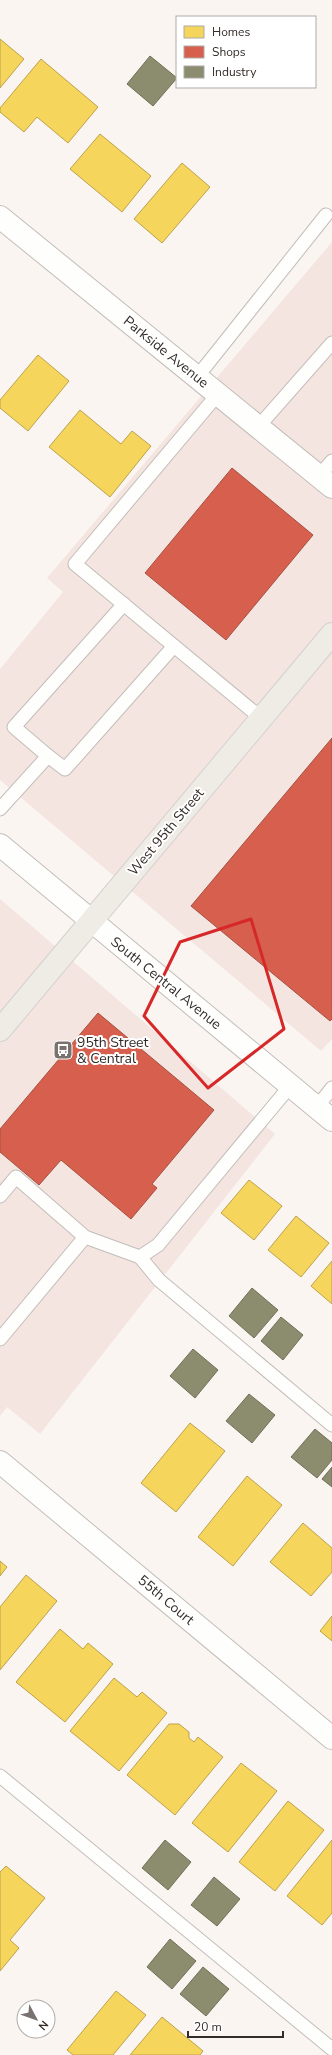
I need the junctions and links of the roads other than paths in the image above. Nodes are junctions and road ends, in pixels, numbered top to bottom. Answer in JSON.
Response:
{"nodes":[{"id":1,"x":326,"y":215,"type":"dead end"},
{"id":2,"x":0,"y":217,"type":"edge"},
{"id":3,"x":332,"y":343,"type":"edge"},
{"id":4,"x":197,"y":377,"type":"junction"},
{"id":5,"x":218,"y":394,"type":"junction"},
{"id":6,"x":258,"y":427,"type":"junction"},
{"id":7,"x":328,"y":475,"type":"edge"},
{"id":8,"x":124,"y":604,"type":"junction"},
{"id":9,"x":329,"y":643,"type":"edge"},
{"id":10,"x":174,"y":646,"type":"junction"},
{"id":11,"x":261,"y":718,"type":"junction"},
{"id":12,"x":48,"y":756,"type":"junction"},
{"id":13,"x":0,"y":809,"type":"edge"},
{"id":14,"x":0,"y":845,"type":"edge"},
{"id":15,"x":92,"y":922,"type":"junction"},
{"id":16,"x":0,"y":1030,"type":"edge"},
{"id":17,"x":291,"y":1086,"type":"junction"},
{"id":18,"x":332,"y":1088,"type":"edge"},
{"id":19,"x":324,"y":1113,"type":"edge"},
{"id":20,"x":0,"y":1196,"type":"edge"},
{"id":21,"x":85,"y":1237,"type":"junction"},
{"id":22,"x":140,"y":1257,"type":"junction"},
{"id":23,"x":0,"y":1339,"type":"edge"},
{"id":24,"x":332,"y":1425,"type":"edge"},
{"id":25,"x":0,"y":1462,"type":"edge"},
{"id":26,"x":332,"y":1738,"type":"edge"},
{"id":27,"x":0,"y":1776,"type":"edge"},
{"id":28,"x":332,"y":2049,"type":"edge"}],
"edges":[{"from":1,"to":4,"type":"lane"},
{"from":2,"to":4,"type":"street","name":"Parkside Avenue"},
{"from":3,"to":6,"type":"lane"},
{"from":4,"to":5,"type":"street","name":"Parkside Avenue"},
{"from":5,"to":6,"type":"street","name":"Parkside Avenue"},
{"from":5,"to":8,"type":"lane"},
{"from":6,"to":7,"type":"street","name":"Parkside Avenue"},
{"from":8,"to":10,"type":"lane"},
{"from":8,"to":12,"type":"lane"},
{"from":9,"to":11,"type":"main road","name":"West 95th Street"},
{"from":10,"to":11,"type":"lane"},
{"from":10,"to":12,"type":"lane"},
{"from":11,"to":15,"type":"main road","name":"West 95th Street"},
{"from":12,"to":13,"type":"lane"},
{"from":14,"to":15,"type":"street","name":"South Central Avenue"},
{"from":15,"to":16,"type":"main road","name":"West 95th Street"},
{"from":15,"to":17,"type":"street","name":"South Central Avenue"},
{"from":17,"to":19,"type":"street","name":"South Central Avenue"},
{"from":17,"to":22,"type":"lane"},
{"from":18,"to":19,"type":"lane"},
{"from":20,"to":21,"type":"lane"},
{"from":21,"to":22,"type":"lane"},
{"from":21,"to":23,"type":"lane"},
{"from":22,"to":24,"type":"lane"},
{"from":25,"to":26,"type":"street","name":"55th Court"},
{"from":27,"to":28,"type":"lane"}]}
